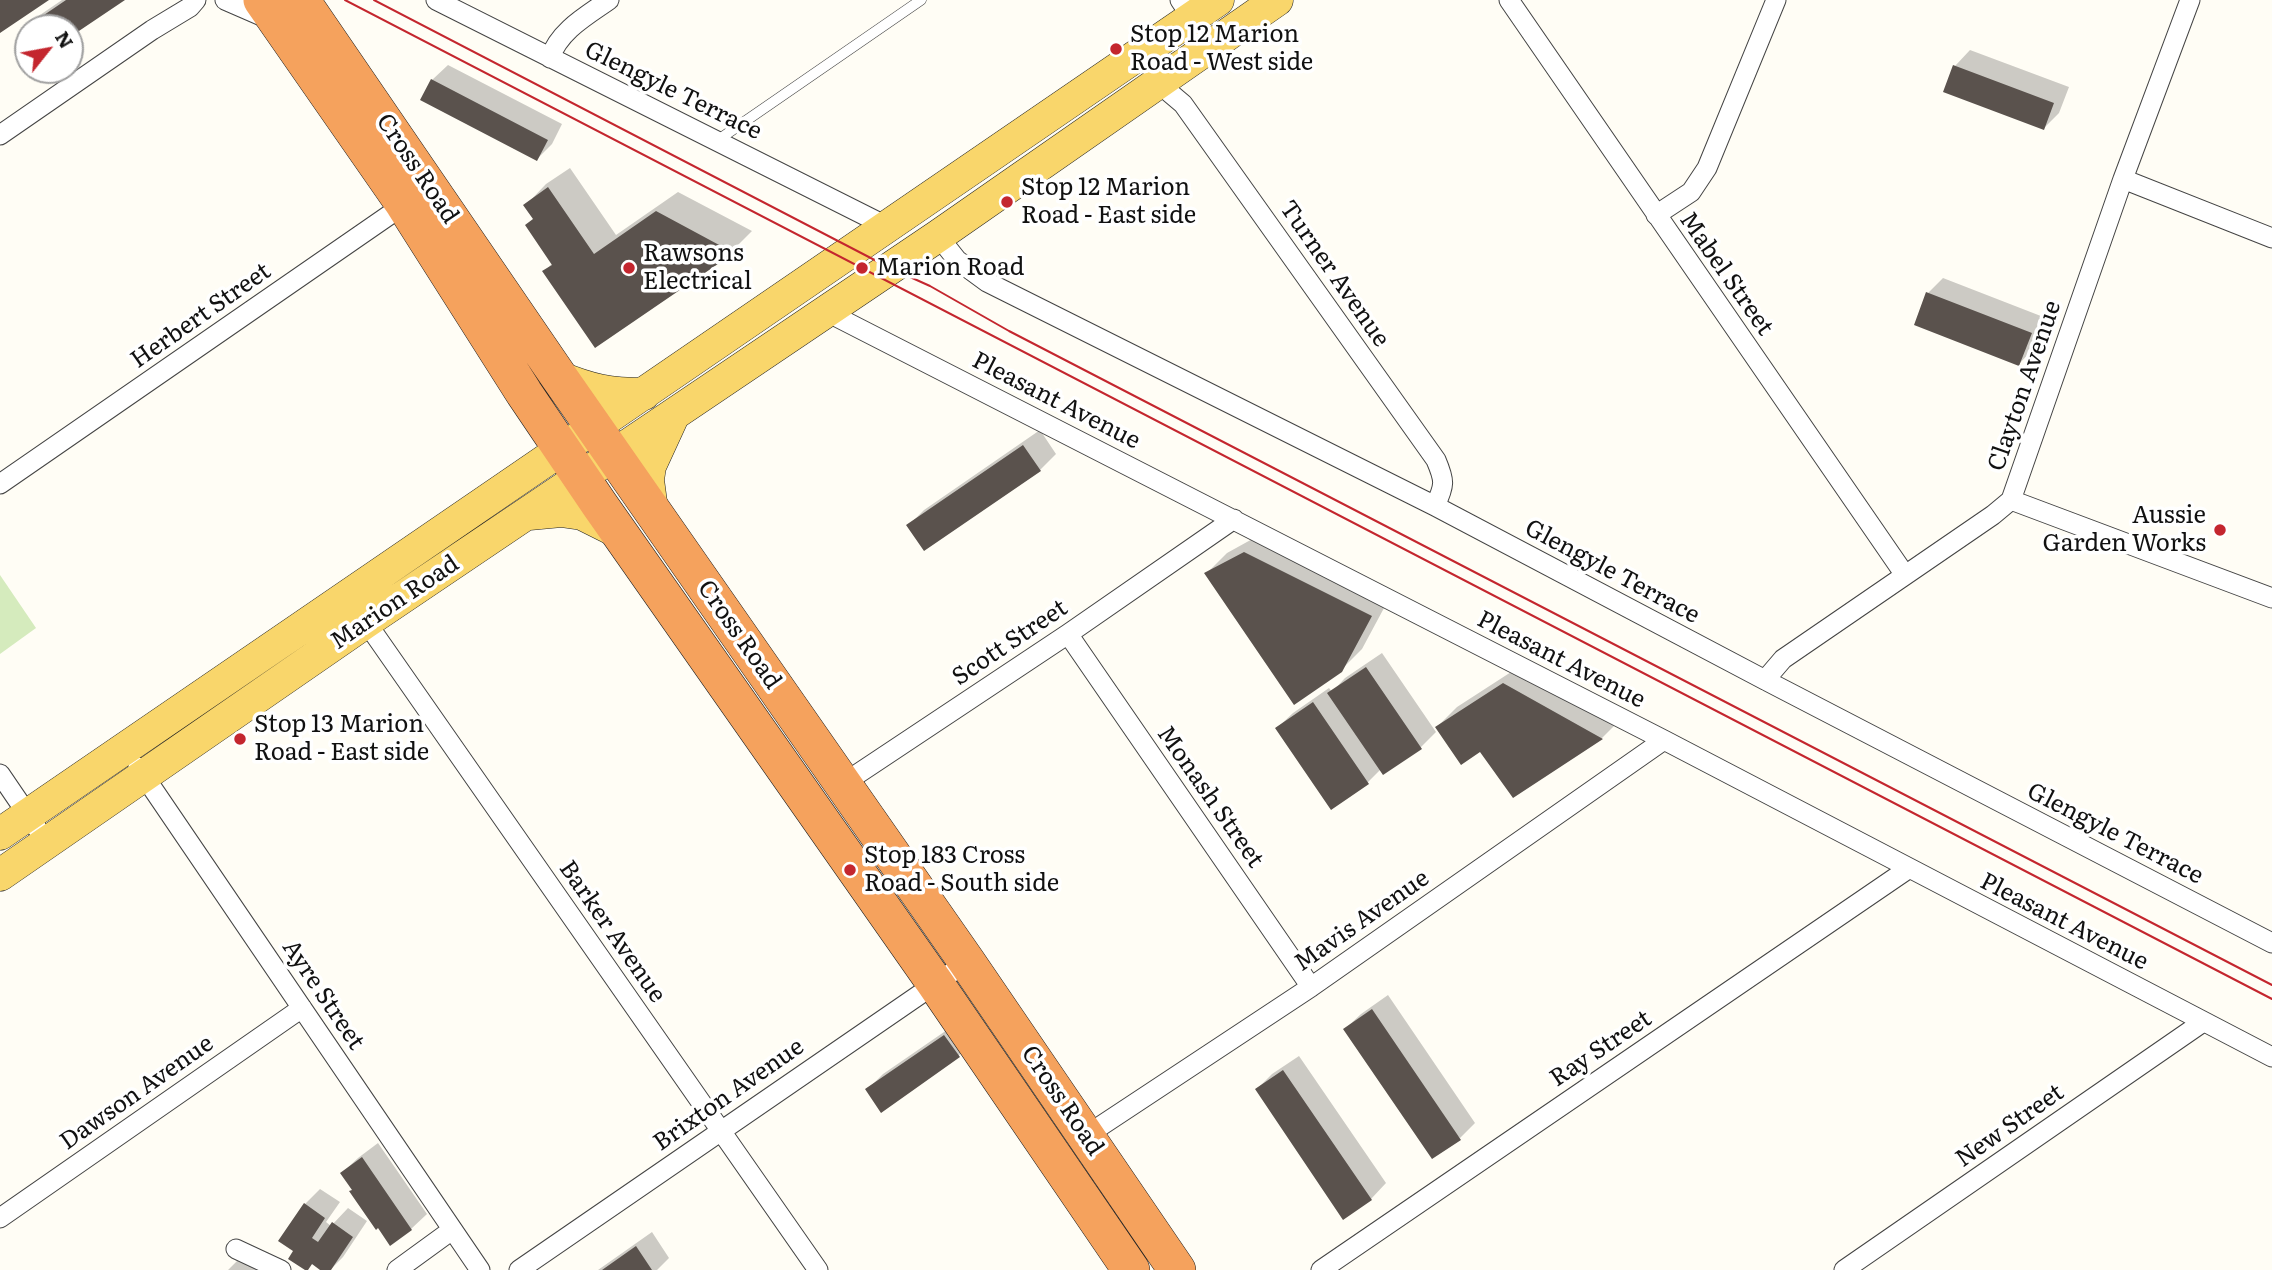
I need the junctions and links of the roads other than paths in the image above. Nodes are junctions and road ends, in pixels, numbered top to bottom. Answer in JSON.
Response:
{"nodes":[{"id":1,"x":196,"y":0,"type":"edge"},
{"id":2,"x":225,"y":0,"type":"edge"},
{"id":3,"x":436,"y":0,"type":"edge"},
{"id":4,"x":609,"y":0,"type":"edge"},
{"id":5,"x":921,"y":0,"type":"edge"},
{"id":6,"x":1218,"y":0,"type":"edge"},
{"id":7,"x":1277,"y":0,"type":"edge"},
{"id":8,"x":1509,"y":0,"type":"edge"},
{"id":9,"x":1776,"y":0,"type":"edge"},
{"id":10,"x":2190,"y":0,"type":"edge"},
{"id":11,"x":282,"y":8,"type":"edge"},
{"id":12,"x":1186,"y":9,"type":"edge"},
{"id":13,"x":1210,"y":45,"type":"junction"},
{"id":14,"x":550,"y":58,"type":"junction"},
{"id":15,"x":1157,"y":82,"type":"junction"},
{"id":16,"x":0,"y":135,"type":"edge"},
{"id":17,"x":718,"y":140,"type":"junction"},
{"id":18,"x":2123,"y":179,"type":"junction"},
{"id":19,"x":417,"y":196,"type":"junction"},
{"id":20,"x":1656,"y":215,"type":"junction"},
{"id":21,"x":888,"y":227,"type":"junction"},
{"id":22,"x":938,"y":236,"type":"junction"},
{"id":23,"x":2272,"y":238,"type":"edge"},
{"id":24,"x":825,"y":311,"type":"junction"},
{"id":25,"x":559,"y":377,"type":"junction"},
{"id":26,"x":524,"y":393,"type":"junction"},
{"id":27,"x":644,"y":394,"type":"junction"},
{"id":28,"x":673,"y":415,"type":"junction"},
{"id":29,"x":604,"y":441,"type":"junction"},
{"id":30,"x":572,"y":463,"type":"junction"},
{"id":31,"x":520,"y":478,"type":"junction"},
{"id":32,"x":0,"y":484,"type":"edge"},
{"id":33,"x":2011,"y":500,"type":"junction"},
{"id":34,"x":1435,"y":506,"type":"junction"},
{"id":35,"x":652,"y":510,"type":"junction"},
{"id":36,"x":529,"y":514,"type":"junction"},
{"id":37,"x":1234,"y":519,"type":"junction"},
{"id":38,"x":618,"y":532,"type":"junction"},
{"id":39,"x":1905,"y":575,"type":"junction"},
{"id":40,"x":2272,"y":598,"type":"edge"},
{"id":41,"x":366,"y":622,"type":"junction"},
{"id":42,"x":1068,"y":635,"type":"junction"},
{"id":43,"x":1765,"y":680,"type":"junction"},
{"id":44,"x":1664,"y":740,"type":"junction"},
{"id":45,"x":126,"y":748,"type":"junction"},
{"id":46,"x":0,"y":774,"type":"edge"},
{"id":47,"x":143,"y":776,"type":"junction"},
{"id":48,"x":844,"y":783,"type":"junction"},
{"id":49,"x":811,"y":806,"type":"junction"},
{"id":50,"x":28,"y":814,"type":"junction"},
{"id":51,"x":0,"y":834,"type":"edge"},
{"id":52,"x":47,"y":843,"type":"junction"},
{"id":53,"x":1908,"y":869,"type":"junction"},
{"id":54,"x":0,"y":875,"type":"edge"},
{"id":55,"x":2272,"y":943,"type":"edge"},
{"id":56,"x":967,"y":962,"type":"junction"},
{"id":57,"x":935,"y":983,"type":"junction"},
{"id":58,"x":1311,"y":986,"type":"junction"},
{"id":59,"x":302,"y":1008,"type":"junction"},
{"id":60,"x":2203,"y":1021,"type":"junction"},
{"id":61,"x":2272,"y":1057,"type":"edge"},
{"id":62,"x":721,"y":1130,"type":"junction"},
{"id":63,"x":1086,"y":1137,"type":"junction"},
{"id":64,"x":1054,"y":1157,"type":"junction"},
{"id":65,"x":0,"y":1218,"type":"edge"},
{"id":66,"x":452,"y":1230,"type":"junction"},
{"id":67,"x":236,"y":1249,"type":"dead end"},
{"id":68,"x":281,"y":1270,"type":"edge"},
{"id":69,"x":397,"y":1270,"type":"edge"},
{"id":70,"x":480,"y":1270,"type":"edge"},
{"id":71,"x":519,"y":1270,"type":"edge"},
{"id":72,"x":818,"y":1270,"type":"edge"},
{"id":73,"x":1131,"y":1270,"type":"edge"},
{"id":74,"x":1177,"y":1270,"type":"edge"},
{"id":75,"x":1321,"y":1270,"type":"edge"},
{"id":76,"x":1844,"y":1270,"type":"edge"}],
"edges":[{"from":1,"to":16,"type":"street"},
{"from":2,"to":11,"type":"street"},
{"from":3,"to":14,"type":"street","name":"Glengyle Terrace"},
{"from":4,"to":14,"type":"street"},
{"from":5,"to":17,"type":"lane"},
{"from":6,"to":12,"type":"main road","name":"Marion Road"},
{"from":7,"to":13,"type":"main road","name":"Marion Road"},
{"from":8,"to":20,"type":"street","name":"Mabel Street"},
{"from":9,"to":20,"type":"street"},
{"from":10,"to":18,"type":"street","name":"Clayton Avenue"},
{"from":11,"to":19,"type":"highway","name":"Cross Road"},
{"from":12,"to":13,"type":"street"},
{"from":12,"to":21,"type":"main road","name":"Marion Road"},
{"from":13,"to":15,"type":"main road","name":"Marion Road"},
{"from":14,"to":17,"type":"street","name":"Glengyle Terrace"},
{"from":15,"to":22,"type":"main road","name":"Marion Road"},
{"from":15,"to":34,"type":"street","name":"Turner Avenue"},
{"from":17,"to":21,"type":"street","name":"Glengyle Terrace"},
{"from":18,"to":23,"type":"street"},
{"from":18,"to":33,"type":"street","name":"Clayton Avenue"},
{"from":19,"to":25,"type":"highway","name":"Cross Road"},
{"from":19,"to":26,"type":"highway","name":"Cross Road"},
{"from":19,"to":32,"type":"street","name":"Herbert Street"},
{"from":20,"to":39,"type":"street","name":"Mabel Street"},
{"from":21,"to":27,"type":"main road","name":"Marion Road"},
{"from":22,"to":24,"type":"main road","name":"Marion Road"},
{"from":22,"to":34,"type":"street","name":"Glengyle Terrace"},
{"from":24,"to":28,"type":"main road","name":"Marion Road"},
{"from":24,"to":37,"type":"street","name":"Pleasant Avenue"},
{"from":25,"to":27,"type":"main road"},
{"from":25,"to":29,"type":"highway","name":"Cross Road"},
{"from":26,"to":30,"type":"highway","name":"Cross Road"},
{"from":26,"to":31,"type":"main road"},
{"from":27,"to":29,"type":"main road","name":"Marion Road"},
{"from":28,"to":29,"type":"main road","name":"Marion Road"},
{"from":28,"to":35,"type":"main road"},
{"from":29,"to":30,"type":"main road","name":"Marion Road"},
{"from":29,"to":35,"type":"highway","name":"Cross Road"},
{"from":30,"to":31,"type":"main road","name":"Marion Road"},
{"from":30,"to":36,"type":"main road","name":"Marion Road"},
{"from":30,"to":38,"type":"highway","name":"Cross Road"},
{"from":31,"to":45,"type":"main road","name":"Marion Road"},
{"from":33,"to":39,"type":"street","name":"Clayton Avenue"},
{"from":33,"to":40,"type":"street"},
{"from":34,"to":43,"type":"street","name":"Glengyle Terrace"},
{"from":35,"to":48,"type":"highway","name":"Cross Road"},
{"from":36,"to":38,"type":"main road"},
{"from":36,"to":41,"type":"main road","name":"Marion Road"},
{"from":37,"to":42,"type":"street","name":"Scott Street"},
{"from":37,"to":44,"type":"street","name":"Pleasant Avenue"},
{"from":38,"to":49,"type":"highway","name":"Cross Road"},
{"from":39,"to":43,"type":"street","name":"Clayton Avenue"},
{"from":41,"to":47,"type":"main road","name":"Marion Road"},
{"from":41,"to":62,"type":"street","name":"Barker Avenue"},
{"from":42,"to":48,"type":"street","name":"Scott Street"},
{"from":42,"to":58,"type":"street","name":"Monash Street"},
{"from":43,"to":55,"type":"street","name":"Glengyle Terrace"},
{"from":44,"to":53,"type":"street","name":"Pleasant Avenue"},
{"from":44,"to":58,"type":"street","name":"Mavis Avenue"},
{"from":45,"to":47,"type":"street","name":"Ayre Street"},
{"from":45,"to":50,"type":"main road","name":"Marion Road"},
{"from":46,"to":50,"type":"street"},
{"from":47,"to":52,"type":"main road","name":"Marion Road"},
{"from":47,"to":59,"type":"street","name":"Ayre Street"},
{"from":48,"to":49,"type":"street","name":"Scott Street"},
{"from":48,"to":56,"type":"highway","name":"Cross Road"},
{"from":49,"to":57,"type":"highway","name":"Cross Road"},
{"from":50,"to":51,"type":"main road","name":"Marion Road"},
{"from":50,"to":52,"type":"street"},
{"from":52,"to":54,"type":"main road","name":"Marion Road"},
{"from":53,"to":60,"type":"street","name":"Pleasant Avenue"},
{"from":53,"to":75,"type":"street","name":"Ray Street"},
{"from":56,"to":57,"type":"street","name":"Brixton Avenue"},
{"from":56,"to":63,"type":"highway","name":"Cross Road"},
{"from":57,"to":62,"type":"street","name":"Brixton Avenue"},
{"from":57,"to":64,"type":"highway","name":"Cross Road"},
{"from":58,"to":63,"type":"street","name":"Mavis Avenue"},
{"from":59,"to":65,"type":"street","name":"Dawson Avenue"},
{"from":59,"to":66,"type":"street","name":"Ayre Street"},
{"from":60,"to":61,"type":"street","name":"Pleasant Avenue"},
{"from":60,"to":76,"type":"street","name":"New Street"},
{"from":62,"to":71,"type":"street","name":"Brixton Avenue"},
{"from":62,"to":72,"type":"street","name":"Barker Avenue"},
{"from":63,"to":64,"type":"street","name":"Mavis Avenue"},
{"from":63,"to":74,"type":"highway","name":"Cross Road"},
{"from":64,"to":73,"type":"highway","name":"Cross Road"},
{"from":66,"to":69,"type":"street"},
{"from":66,"to":70,"type":"street","name":"Ayre Street"},
{"from":67,"to":68,"type":"street"}]}
